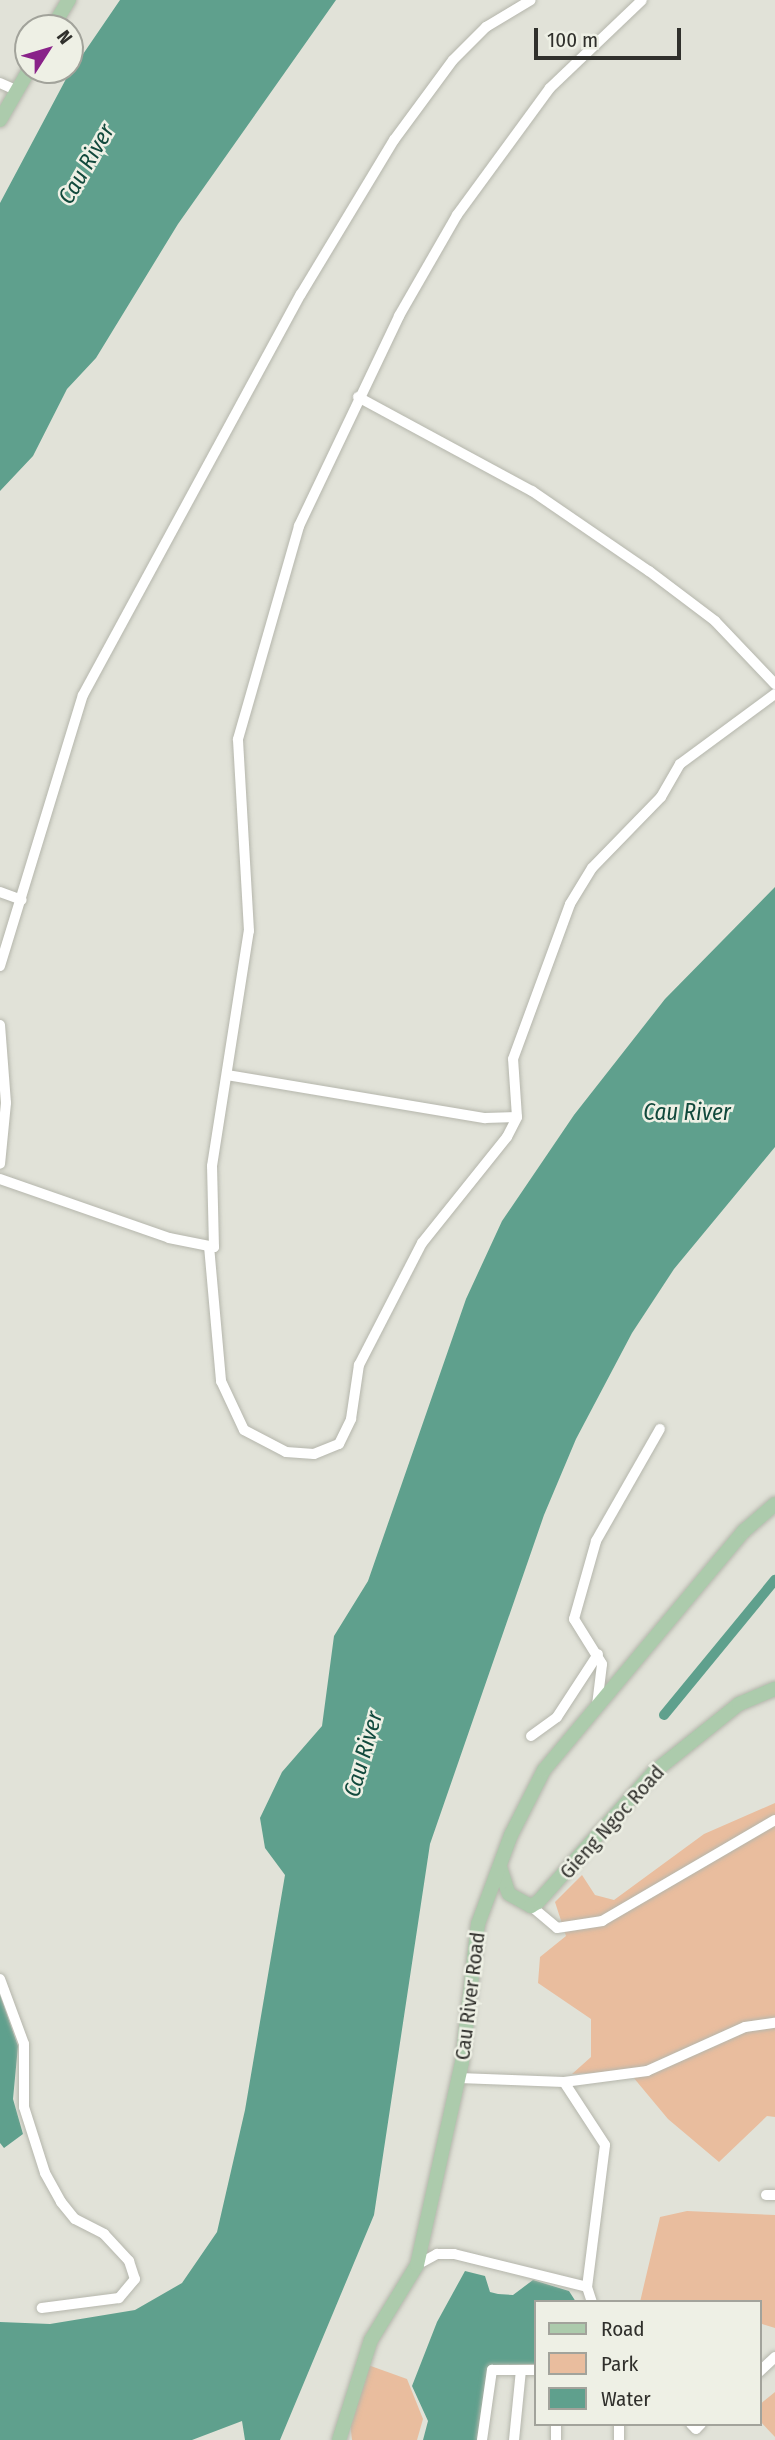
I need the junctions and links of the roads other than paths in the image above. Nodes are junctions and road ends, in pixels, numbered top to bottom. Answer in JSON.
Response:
{"nodes":[{"id":1,"x":531,"y":0,"type":"edge"},
{"id":2,"x":642,"y":0,"type":"edge"},
{"id":3,"x":0,"y":83,"type":"edge"},
{"id":4,"x":22,"y":84,"type":"edge"},
{"id":5,"x":18,"y":91,"type":"junction"},
{"id":6,"x":1,"y":117,"type":"edge"},
{"id":7,"x":358,"y":397,"type":"junction"},
{"id":8,"x":775,"y":684,"type":"edge"},
{"id":9,"x":775,"y":694,"type":"edge"},
{"id":10,"x":0,"y":892,"type":"edge"},
{"id":11,"x":22,"y":900,"type":"junction"},
{"id":12,"x":0,"y":966,"type":"edge"},
{"id":13,"x":0,"y":1025,"type":"edge"},
{"id":14,"x":1,"y":1050,"type":"edge"},
{"id":15,"x":227,"y":1075,"type":"junction"},
{"id":16,"x":517,"y":1117,"type":"junction"},
{"id":17,"x":0,"y":1164,"type":"edge"},
{"id":18,"x":0,"y":1179,"type":"edge"},
{"id":19,"x":209,"y":1246,"type":"junction"},
{"id":20,"x":660,"y":1429,"type":"dead end"},
{"id":21,"x":775,"y":1504,"type":"edge"},
{"id":22,"x":598,"y":1654,"type":"junction"},
{"id":23,"x":775,"y":1689,"type":"edge"},
{"id":24,"x":597,"y":1705,"type":"junction"},
{"id":25,"x":531,"y":1736,"type":"dead end"},
{"id":26,"x":775,"y":1820,"type":"edge"},
{"id":27,"x":499,"y":1866,"type":"junction"},
{"id":28,"x":531,"y":1906,"type":"junction"},
{"id":29,"x":0,"y":1979,"type":"edge"},
{"id":30,"x":775,"y":2023,"type":"edge"},
{"id":31,"x":459,"y":2078,"type":"junction"},
{"id":32,"x":564,"y":2082,"type":"junction"},
{"id":33,"x":417,"y":2265,"type":"junction"},
{"id":34,"x":587,"y":2287,"type":"junction"},
{"id":35,"x":591,"y":2300,"type":"edge"},
{"id":36,"x":42,"y":2308,"type":"dead end"},
{"id":37,"x":775,"y":2357,"type":"edge"},
{"id":38,"x":521,"y":2370,"type":"junction"},
{"id":39,"x":534,"y":2370,"type":"edge"},
{"id":40,"x":761,"y":2370,"type":"edge"},
{"id":41,"x":341,"y":2437,"type":"edge"},
{"id":42,"x":482,"y":2440,"type":"edge"},
{"id":43,"x":514,"y":2440,"type":"edge"}],
"edges":[{"from":1,"to":11,"type":"street"},
{"from":2,"to":7,"type":"street"},
{"from":3,"to":5,"type":"street"},
{"from":4,"to":5,"type":"main road"},
{"from":5,"to":6,"type":"main road"},
{"from":7,"to":8,"type":"street"},
{"from":7,"to":15,"type":"street"},
{"from":9,"to":16,"type":"street"},
{"from":10,"to":11,"type":"street"},
{"from":11,"to":12,"type":"street"},
{"from":13,"to":14,"type":"street"},
{"from":14,"to":17,"type":"street"},
{"from":15,"to":16,"type":"street"},
{"from":15,"to":19,"type":"street"},
{"from":16,"to":19,"type":"street"},
{"from":18,"to":19,"type":"street"},
{"from":20,"to":22,"type":"street"},
{"from":21,"to":24,"type":"main road","name":"Cau River Road"},
{"from":22,"to":24,"type":"street"},
{"from":22,"to":25,"type":"street"},
{"from":23,"to":28,"type":"main road","name":"Gieng Ngoc Road"},
{"from":24,"to":27,"type":"main road","name":"Cau River Road"},
{"from":26,"to":28,"type":"street"},
{"from":27,"to":28,"type":"main road"},
{"from":27,"to":31,"type":"main road","name":"Cau River Road"},
{"from":29,"to":36,"type":"street"},
{"from":30,"to":32,"type":"street"},
{"from":31,"to":32,"type":"street"},
{"from":31,"to":33,"type":"main road","name":"Cau River Road"},
{"from":32,"to":34,"type":"street"},
{"from":33,"to":34,"type":"street"},
{"from":33,"to":41,"type":"main road","name":"Cau River Road"},
{"from":34,"to":35,"type":"street"},
{"from":37,"to":40,"type":"street"},
{"from":38,"to":39,"type":"street"},
{"from":38,"to":42,"type":"street"},
{"from":38,"to":43,"type":"street"}]}
